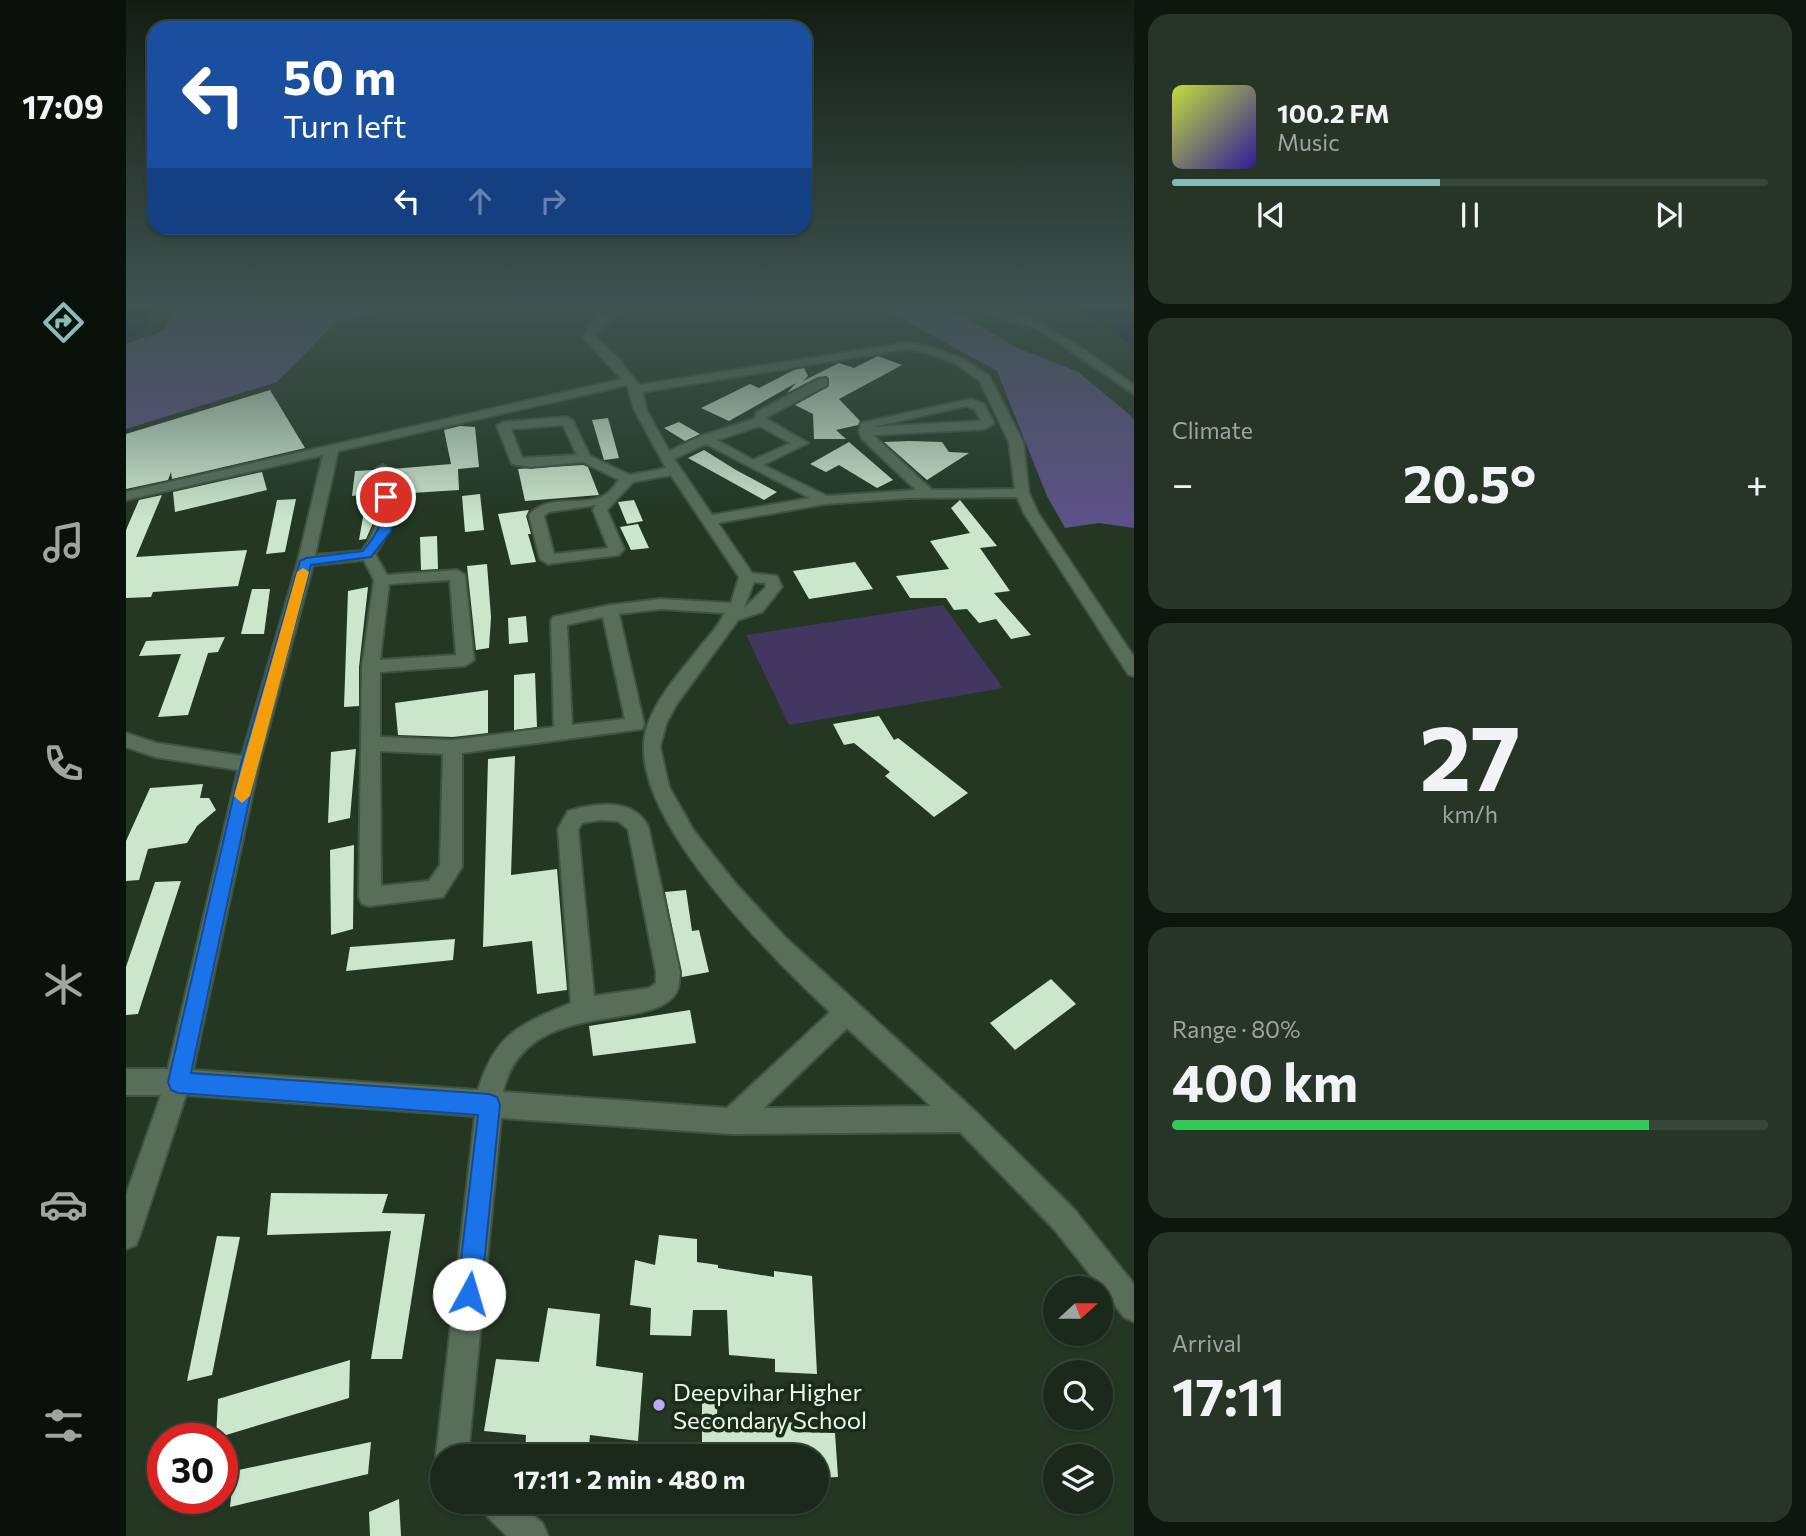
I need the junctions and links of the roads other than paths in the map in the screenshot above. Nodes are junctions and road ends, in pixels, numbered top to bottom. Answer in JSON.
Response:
{"nodes":[{"id":1,"x":625,"y":376,"type":"edge"},
{"id":2,"x":697,"y":376,"type":"edge"},
{"id":3,"x":980,"y":376,"type":"edge"},
{"id":4,"x":1113,"y":376,"type":"edge"},
{"id":5,"x":823,"y":382,"type":"dead end"},
{"id":6,"x":632,"y":385,"type":"junction"},
{"id":7,"x":1134,"y":390,"type":"edge"},
{"id":8,"x":760,"y":421,"type":"junction"},
{"id":9,"x":865,"y":430,"type":"junction"},
{"id":10,"x":706,"y":439,"type":"junction"},
{"id":11,"x":333,"y":448,"type":"junction"},
{"id":12,"x":585,"y":458,"type":"junction"},
{"id":13,"x":670,"y":464,"type":"junction"},
{"id":14,"x":752,"y":465,"type":"junction"},
{"id":15,"x":383,"y":469,"type":"dead end"},
{"id":16,"x":628,"y":479,"type":"junction"},
{"id":17,"x":1022,"y":493,"type":"junction"},
{"id":18,"x":929,"y":494,"type":"junction"},
{"id":19,"x":126,"y":496,"type":"edge"},
{"id":20,"x":612,"y":499,"type":"junction"},
{"id":21,"x":825,"y":500,"type":"junction"},
{"id":22,"x":710,"y":520,"type":"junction"},
{"id":23,"x":367,"y":555,"type":"junction"},
{"id":24,"x":306,"y":561,"type":"junction"},
{"id":25,"x":747,"y":577,"type":"junction"},
{"id":26,"x":382,"y":580,"type":"junction"},
{"id":27,"x":610,"y":610,"type":"junction"},
{"id":28,"x":733,"y":612,"type":"junction"},
{"id":29,"x":371,"y":667,"type":"junction"},
{"id":30,"x":1134,"y":670,"type":"edge"},
{"id":31,"x":563,"y":733,"type":"junction"},
{"id":32,"x":126,"y":740,"type":"edge"},
{"id":33,"x":371,"y":744,"type":"junction"},
{"id":34,"x":453,"y":747,"type":"junction"},
{"id":35,"x":249,"y":764,"type":"junction"},
{"id":36,"x":583,"y":1009,"type":"junction"},
{"id":37,"x":846,"y":1013,"type":"junction"},
{"id":38,"x":126,"y":1082,"type":"edge"},
{"id":39,"x":178,"y":1082,"type":"junction"},
{"id":40,"x":489,"y":1105,"type":"junction"},
{"id":41,"x":965,"y":1119,"type":"junction"},
{"id":42,"x":732,"y":1121,"type":"junction"},
{"id":43,"x":126,"y":1235,"type":"edge"},
{"id":44,"x":1134,"y":1307,"type":"edge"},
{"id":45,"x":453,"y":1444,"type":"edge"},
{"id":46,"x":509,"y":1514,"type":"edge"},
{"id":47,"x":531,"y":1536,"type":"edge"}],
"edges":[{"from":1,"to":6,"type":"street"},
{"from":2,"to":6,"type":"street"},
{"from":3,"to":17,"type":"street"},
{"from":4,"to":7,"type":"street"},
{"from":5,"to":8,"type":"street"},
{"from":6,"to":11,"type":"street"},
{"from":6,"to":13,"type":"street"},
{"from":8,"to":10,"type":"street"},
{"from":8,"to":14,"type":"street"},
{"from":9,"to":9,"type":"street"},
{"from":9,"to":18,"type":"street"},
{"from":10,"to":13,"type":"street"},
{"from":10,"to":14,"type":"street"},
{"from":11,"to":19,"type":"street"},
{"from":11,"to":24,"type":"street"},
{"from":12,"to":12,"type":"street"},
{"from":12,"to":16,"type":"street"},
{"from":13,"to":16,"type":"street"},
{"from":13,"to":22,"type":"street"},
{"from":14,"to":21,"type":"street"},
{"from":15,"to":23,"type":"street"},
{"from":16,"to":20,"type":"street"},
{"from":17,"to":18,"type":"street"},
{"from":17,"to":30,"type":"street"},
{"from":18,"to":21,"type":"street"},
{"from":20,"to":20,"type":"street"},
{"from":21,"to":22,"type":"street"},
{"from":22,"to":25,"type":"street"},
{"from":23,"to":24,"type":"street"},
{"from":23,"to":26,"type":"street"},
{"from":24,"to":35,"type":"street"},
{"from":25,"to":28,"type":"street"},
{"from":25,"to":28,"type":"street"},
{"from":26,"to":29,"type":"street"},
{"from":26,"to":29,"type":"lane"},
{"from":27,"to":28,"type":"street"},
{"from":27,"to":31,"type":"street"},
{"from":27,"to":31,"type":"street"},
{"from":28,"to":37,"type":"street"},
{"from":29,"to":33,"type":"street"},
{"from":31,"to":34,"type":"street"},
{"from":32,"to":35,"type":"street"},
{"from":33,"to":34,"type":"street"},
{"from":33,"to":34,"type":"street"},
{"from":35,"to":39,"type":"street"},
{"from":36,"to":36,"type":"street"},
{"from":36,"to":40,"type":"street"},
{"from":37,"to":41,"type":"street"},
{"from":37,"to":42,"type":"street"},
{"from":38,"to":39,"type":"street"},
{"from":39,"to":40,"type":"street"},
{"from":39,"to":43,"type":"street"},
{"from":40,"to":42,"type":"street"},
{"from":40,"to":45,"type":"street"},
{"from":41,"to":42,"type":"street"},
{"from":41,"to":44,"type":"street"},
{"from":46,"to":47,"type":"street"}]}
